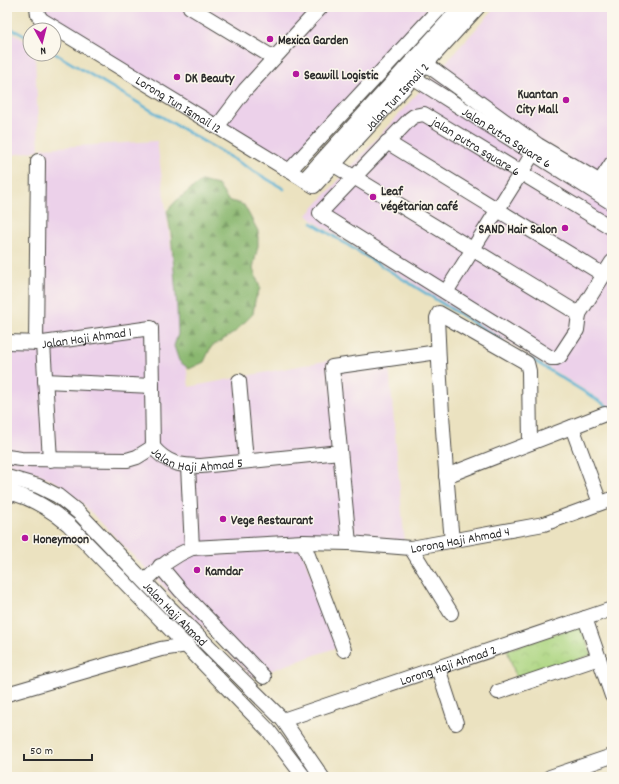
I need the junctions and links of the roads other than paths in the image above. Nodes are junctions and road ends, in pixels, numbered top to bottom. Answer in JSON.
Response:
{"nodes":[{"id":1,"x":321,"y":7,"type":"edge"},
{"id":2,"x":441,"y":7,"type":"edge"},
{"id":3,"x":461,"y":7,"type":"edge"},
{"id":4,"x":478,"y":7,"type":"edge"},
{"id":5,"x":198,"y":9,"type":"edge"},
{"id":6,"x":40,"y":13,"type":"edge"},
{"id":7,"x":274,"y":58,"type":"junction"},
{"id":8,"x":426,"y":64,"type":"junction"},
{"id":9,"x":409,"y":74,"type":"junction"},
{"id":10,"x":217,"y":126,"type":"junction"},
{"id":11,"x":387,"y":142,"type":"junction"},
{"id":12,"x":532,"y":155,"type":"junction"},
{"id":13,"x":38,"y":161,"type":"dead end"},
{"id":14,"x":612,"y":163,"type":"edge"},
{"id":15,"x":334,"y":165,"type":"junction"},
{"id":16,"x":289,"y":171,"type":"junction"},
{"id":17,"x":521,"y":172,"type":"junction"},
{"id":18,"x":354,"y":177,"type":"junction"},
{"id":19,"x":310,"y":183,"type":"junction"},
{"id":20,"x":596,"y":187,"type":"junction"},
{"id":21,"x":612,"y":189,"type":"edge"},
{"id":22,"x":612,"y":203,"type":"edge"},
{"id":23,"x":498,"y":210,"type":"junction"},
{"id":24,"x":612,"y":228,"type":"edge"},
{"id":25,"x":473,"y":250,"type":"junction"},
{"id":26,"x":612,"y":262,"type":"edge"},
{"id":27,"x":604,"y":275,"type":"junction"},
{"id":28,"x":446,"y":292,"type":"junction"},
{"id":29,"x":579,"y":314,"type":"junction"},
{"id":30,"x":151,"y":328,"type":"joint"},
{"id":31,"x":7,"y":342,"type":"edge"},
{"id":32,"x":39,"y":342,"type":"junction"},
{"id":33,"x":438,"y":352,"type":"junction"},
{"id":34,"x":239,"y":381,"type":"dead end"},
{"id":35,"x":45,"y":382,"type":"junction"},
{"id":36,"x":152,"y":386,"type":"junction"},
{"id":37,"x":605,"y":414,"type":"dead end"},
{"id":38,"x":572,"y":428,"type":"junction"},
{"id":39,"x":530,"y":443,"type":"junction"},
{"id":40,"x":153,"y":447,"type":"junction"},
{"id":41,"x":340,"y":452,"type":"junction"},
{"id":42,"x":7,"y":457,"type":"edge"},
{"id":43,"x":21,"y":460,"type":"junction"},
{"id":44,"x":50,"y":460,"type":"junction"},
{"id":45,"x":246,"y":462,"type":"junction"},
{"id":46,"x":188,"y":466,"type":"junction"},
{"id":47,"x":446,"y":476,"type":"junction"},
{"id":48,"x":10,"y":486,"type":"edge"},
{"id":49,"x":606,"y":501,"type":"edge"},
{"id":50,"x":452,"y":541,"type":"junction"},
{"id":51,"x":303,"y":542,"type":"junction"},
{"id":52,"x":349,"y":543,"type":"junction"},
{"id":53,"x":192,"y":548,"type":"junction"},
{"id":54,"x":411,"y":548,"type":"junction"},
{"id":55,"x":160,"y":566,"type":"junction"},
{"id":56,"x":145,"y":581,"type":"junction"},
{"id":57,"x":612,"y":609,"type":"edge"},
{"id":58,"x":451,"y":613,"type":"dead end"},
{"id":59,"x":585,"y":618,"type":"junction"},
{"id":60,"x":187,"y":644,"type":"junction"},
{"id":61,"x":344,"y":650,"type":"dead end"},
{"id":62,"x":599,"y":658,"type":"junction"},
{"id":63,"x":438,"y":668,"type":"junction"},
{"id":64,"x":264,"y":677,"type":"dead end"},
{"id":65,"x":498,"y":692,"type":"dead end"},
{"id":66,"x":7,"y":694,"type":"edge"},
{"id":67,"x":612,"y":696,"type":"edge"},
{"id":68,"x":283,"y":720,"type":"junction"},
{"id":69,"x":456,"y":723,"type":"dead end"},
{"id":70,"x":612,"y":756,"type":"edge"},
{"id":71,"x":304,"y":777,"type":"edge"},
{"id":72,"x":322,"y":777,"type":"edge"},
{"id":73,"x":550,"y":777,"type":"edge"}],
"edges":[{"from":1,"to":7,"type":"street"},
{"from":2,"to":16,"type":"street"},
{"from":3,"to":9,"type":"street","name":"Jalan Tun Ismail 2"},
{"from":4,"to":8,"type":"street","name":"Jalan Tun Ismail 2"},
{"from":5,"to":7,"type":"street"},
{"from":6,"to":10,"type":"street","name":"Lorong Tun Ismail 12"},
{"from":7,"to":10,"type":"street"},
{"from":8,"to":9,"type":"street","name":"Jalan Tun Ismail 2"},
{"from":8,"to":20,"type":"street","name":"Jalan Putra Square 6"},
{"from":9,"to":12,"type":"street","name":"Jalan Putra Square 6"},
{"from":9,"to":15,"type":"street","name":"Jalan Tun Ismail 2"},
{"from":9,"to":19,"type":"street","name":"Jalan Tun Ismail 2"},
{"from":10,"to":16,"type":"street","name":"Lorong Tun Ismail 12"},
{"from":11,"to":17,"type":"street","name":"jalan putra square 6"},
{"from":11,"to":18,"type":"street","name":"jalan putra square 6"},
{"from":11,"to":23,"type":"street"},
{"from":12,"to":17,"type":"street"},
{"from":12,"to":20,"type":"street","name":"Jalan Putra Square 6"},
{"from":13,"to":32,"type":"street"},
{"from":14,"to":20,"type":"street"},
{"from":15,"to":18,"type":"street"},
{"from":15,"to":19,"type":"street","name":"Jalan Tun Ismail 2"},
{"from":16,"to":19,"type":"street","name":"Lorong Tun Ismail 12"},
{"from":17,"to":23,"type":"street"},
{"from":17,"to":24,"type":"street","name":"jalan putra square 6"},
{"from":18,"to":25,"type":"street"},
{"from":18,"to":28,"type":"street","name":"jalan putra square 6"},
{"from":20,"to":21,"type":"street","name":"Jalan Putra Square 6"},
{"from":20,"to":22,"type":"street","name":"Jalan Putra Square 6"},
{"from":23,"to":25,"type":"street"},
{"from":23,"to":27,"type":"street"},
{"from":25,"to":28,"type":"street"},
{"from":25,"to":29,"type":"street"},
{"from":26,"to":27,"type":"street"},
{"from":27,"to":29,"type":"street"},
{"from":28,"to":29,"type":"street"},
{"from":30,"to":32,"type":"street","name":"Jalan Haji Ahmad 1"},
{"from":30,"to":36,"type":"street","name":"Jalan Haji Ahmad 5"},
{"from":31,"to":32,"type":"street"},
{"from":32,"to":35,"type":"street","name":"Jalan Haji Ahmad 1"},
{"from":33,"to":39,"type":"street"},
{"from":33,"to":41,"type":"street"},
{"from":33,"to":47,"type":"street"},
{"from":34,"to":45,"type":"street"},
{"from":35,"to":36,"type":"street"},
{"from":35,"to":44,"type":"street","name":"Jalan Haji Ahmad 1"},
{"from":36,"to":40,"type":"street","name":"Jalan Haji Ahmad 5"},
{"from":37,"to":38,"type":"street"},
{"from":38,"to":39,"type":"street"},
{"from":38,"to":49,"type":"street"},
{"from":39,"to":47,"type":"street"},
{"from":40,"to":44,"type":"street"},
{"from":40,"to":46,"type":"street","name":"Jalan Haji Ahmad 5"},
{"from":41,"to":45,"type":"street","name":"Jalan Haji Ahmad 5"},
{"from":41,"to":52,"type":"street"},
{"from":42,"to":43,"type":"street"},
{"from":43,"to":44,"type":"street"},
{"from":43,"to":48,"type":"street"},
{"from":45,"to":46,"type":"street","name":"Jalan Haji Ahmad 5"},
{"from":46,"to":53,"type":"street"},
{"from":47,"to":50,"type":"street"},
{"from":48,"to":56,"type":"street","name":"Jalan Haji Ahmad"},
{"from":48,"to":60,"type":"street","name":"Jalan Haji Ahmad"},
{"from":49,"to":50,"type":"street","name":"Lorong Haji Ahmad 4"},
{"from":50,"to":54,"type":"street","name":"Lorong Haji Ahmad 4"},
{"from":51,"to":52,"type":"street","name":"Lorong Haji Ahmad 4"},
{"from":51,"to":53,"type":"street","name":"Lorong Haji Ahmad 4"},
{"from":51,"to":61,"type":"street"},
{"from":52,"to":54,"type":"street","name":"Lorong Haji Ahmad 4"},
{"from":53,"to":55,"type":"street"},
{"from":54,"to":58,"type":"street"},
{"from":55,"to":56,"type":"street"},
{"from":55,"to":64,"type":"street"},
{"from":56,"to":68,"type":"street","name":"Jalan Haji Ahmad"},
{"from":57,"to":59,"type":"street","name":"Lorong Haji Ahmad 2"},
{"from":59,"to":62,"type":"street"},
{"from":59,"to":63,"type":"street","name":"Lorong Haji Ahmad 2"},
{"from":60,"to":66,"type":"street"},
{"from":60,"to":71,"type":"street","name":"Jalan Haji Ahmad"},
{"from":62,"to":65,"type":"street"},
{"from":62,"to":67,"type":"street"},
{"from":63,"to":68,"type":"street","name":"Lorong Haji Ahmad 2"},
{"from":63,"to":69,"type":"street"},
{"from":68,"to":72,"type":"street","name":"Jalan Haji Ahmad"},
{"from":70,"to":73,"type":"street"}]}
